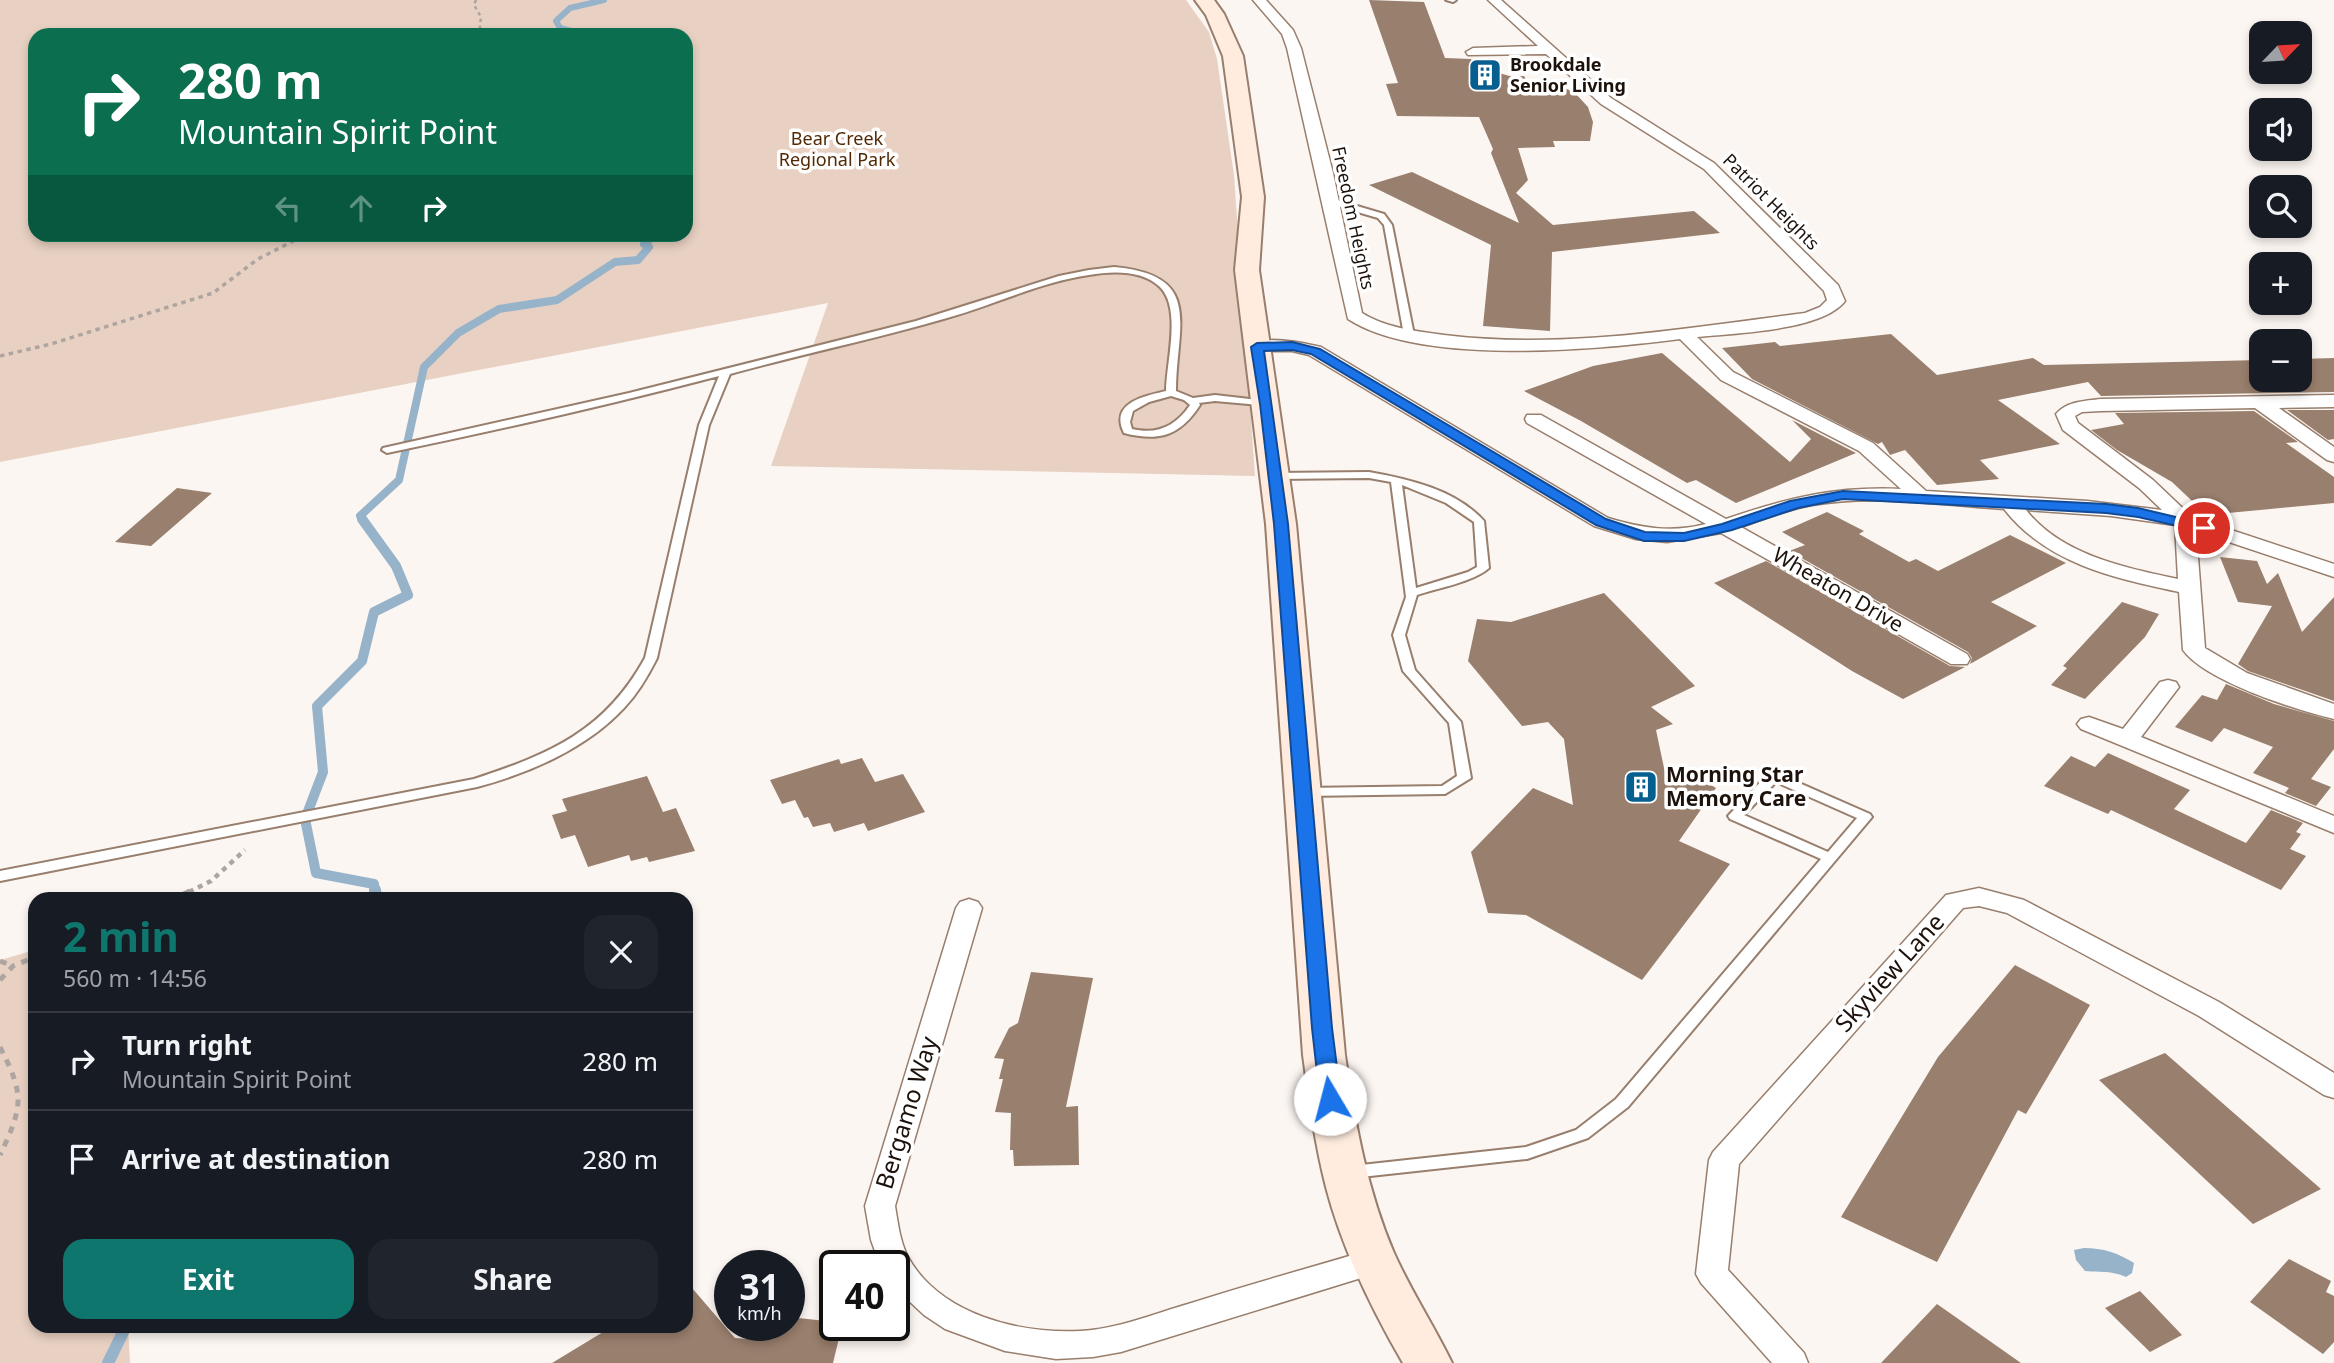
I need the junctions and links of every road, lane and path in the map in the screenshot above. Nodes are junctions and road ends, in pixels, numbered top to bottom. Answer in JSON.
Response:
{"nodes":[{"id":1,"x":476,"y":0,"type":"edge"},
{"id":2,"x":1204,"y":0,"type":"edge"},
{"id":3,"x":1259,"y":0,"type":"edge"},
{"id":4,"x":1494,"y":0,"type":"edge"},
{"id":5,"x":480,"y":28,"type":"edge"},
{"id":6,"x":1547,"y":50,"type":"junction"},
{"id":7,"x":1473,"y":52,"type":"dead end"},
{"id":8,"x":1331,"y":201,"type":"junction"},
{"id":9,"x":291,"y":242,"type":"edge"},
{"id":10,"x":1682,"y":332,"type":"junction"},
{"id":11,"x":1409,"y":335,"type":"junction"},
{"id":12,"x":1660,"y":335,"type":"joint"},
{"id":13,"x":1257,"y":347,"type":"junction"},
{"id":14,"x":0,"y":356,"type":"edge"},
{"id":15,"x":725,"y":374,"type":"junction"},
{"id":16,"x":1171,"y":393,"type":"junction"},
{"id":17,"x":1191,"y":401,"type":"junction"},
{"id":18,"x":2334,"y":401,"type":"edge"},
{"id":19,"x":2259,"y":402,"type":"junction"},
{"id":20,"x":1267,"y":404,"type":"junction"},
{"id":21,"x":1534,"y":419,"type":"dead end"},
{"id":22,"x":433,"y":441,"type":"joint"},
{"id":23,"x":387,"y":450,"type":"dead end"},
{"id":24,"x":2334,"y":456,"type":"edge"},
{"id":25,"x":1275,"y":476,"type":"junction"},
{"id":26,"x":1396,"y":480,"type":"junction"},
{"id":27,"x":1922,"y":498,"type":"junction"},
{"id":28,"x":2010,"y":503,"type":"junction"},
{"id":29,"x":2185,"y":522,"type":"junction"},
{"id":30,"x":1727,"y":527,"type":"junction"},
{"id":31,"x":2334,"y":572,"type":"edge"},
{"id":32,"x":2190,"y":588,"type":"junction"},
{"id":33,"x":1411,"y":593,"type":"junction"},
{"id":34,"x":1959,"y":659,"type":"dead end"},
{"id":35,"x":2168,"y":688,"type":"dead end"},
{"id":36,"x":2334,"y":712,"type":"edge"},
{"id":37,"x":2089,"y":724,"type":"dead end"},
{"id":38,"x":2127,"y":740,"type":"junction"},
{"id":39,"x":1303,"y":792,"type":"junction"},
{"id":40,"x":278,"y":820,"type":"junction"},
{"id":41,"x":2334,"y":825,"type":"edge"},
{"id":42,"x":1830,"y":858,"type":"junction"},
{"id":43,"x":0,"y":876,"type":"edge"},
{"id":44,"x":188,"y":892,"type":"edge"},
{"id":45,"x":969,"y":908,"type":"dead end"},
{"id":46,"x":28,"y":960,"type":"edge"},
{"id":47,"x":0,"y":961,"type":"edge"},
{"id":48,"x":13,"y":966,"type":"junction"},
{"id":49,"x":0,"y":980,"type":"edge"},
{"id":50,"x":0,"y":1047,"type":"edge"},
{"id":51,"x":2334,"y":1087,"type":"edge"},
{"id":52,"x":0,"y":1155,"type":"edge"},
{"id":53,"x":1345,"y":1173,"type":"junction"},
{"id":54,"x":1376,"y":1261,"type":"junction"},
{"id":55,"x":1428,"y":1363,"type":"edge"},
{"id":56,"x":1792,"y":1363,"type":"edge"}],
"edges":[{"from":1,"to":5,"type":"path"},
{"from":2,"to":13,"type":"street"},
{"from":3,"to":8,"type":"street","name":"Freedom Heights"},
{"from":4,"to":6,"type":"street","name":"Patriot Heights"},
{"from":6,"to":7,"type":"street"},
{"from":6,"to":10,"type":"street","name":"Patriot Heights"},
{"from":8,"to":11,"type":"lane"},
{"from":8,"to":11,"type":"street","name":"Freedom Heights"},
{"from":9,"to":14,"type":"path"},
{"from":10,"to":12,"type":"street","name":"Patriot Heights"},
{"from":10,"to":27,"type":"street"},
{"from":11,"to":12,"type":"street","name":"Freedom Heights"},
{"from":13,"to":20,"type":"street"},
{"from":13,"to":30,"type":"street"},
{"from":15,"to":16,"type":"lane"},
{"from":15,"to":22,"type":"lane"},
{"from":15,"to":40,"type":"lane"},
{"from":16,"to":17,"type":"lane"},
{"from":16,"to":17,"type":"lane"},
{"from":17,"to":20,"type":"lane"},
{"from":18,"to":19,"type":"street"},
{"from":19,"to":24,"type":"street"},
{"from":19,"to":29,"type":"street"},
{"from":20,"to":25,"type":"street"},
{"from":21,"to":30,"type":"street","name":"Wheaton Drive"},
{"from":22,"to":23,"type":"lane"},
{"from":25,"to":26,"type":"lane"},
{"from":25,"to":39,"type":"street"},
{"from":26,"to":33,"type":"lane"},
{"from":26,"to":33,"type":"lane"},
{"from":27,"to":28,"type":"street"},
{"from":27,"to":30,"type":"street"},
{"from":28,"to":29,"type":"street"},
{"from":28,"to":32,"type":"street"},
{"from":29,"to":31,"type":"street"},
{"from":29,"to":32,"type":"street"},
{"from":30,"to":34,"type":"street","name":"Wheaton Drive"},
{"from":32,"to":36,"type":"street"},
{"from":33,"to":39,"type":"lane"},
{"from":35,"to":38,"type":"street"},
{"from":37,"to":38,"type":"street"},
{"from":38,"to":41,"type":"street"},
{"from":39,"to":53,"type":"street"},
{"from":40,"to":43,"type":"lane"},
{"from":40,"to":44,"type":"path"},
{"from":42,"to":42,"type":"lane"},
{"from":42,"to":53,"type":"lane"},
{"from":45,"to":54,"type":"street","name":"Bergamo Way"},
{"from":46,"to":48,"type":"path"},
{"from":47,"to":48,"type":"path"},
{"from":48,"to":49,"type":"path"},
{"from":50,"to":52,"type":"path"},
{"from":51,"to":56,"type":"street","name":"Skyview Lane"},
{"from":53,"to":54,"type":"street"},
{"from":54,"to":55,"type":"street"}]}
